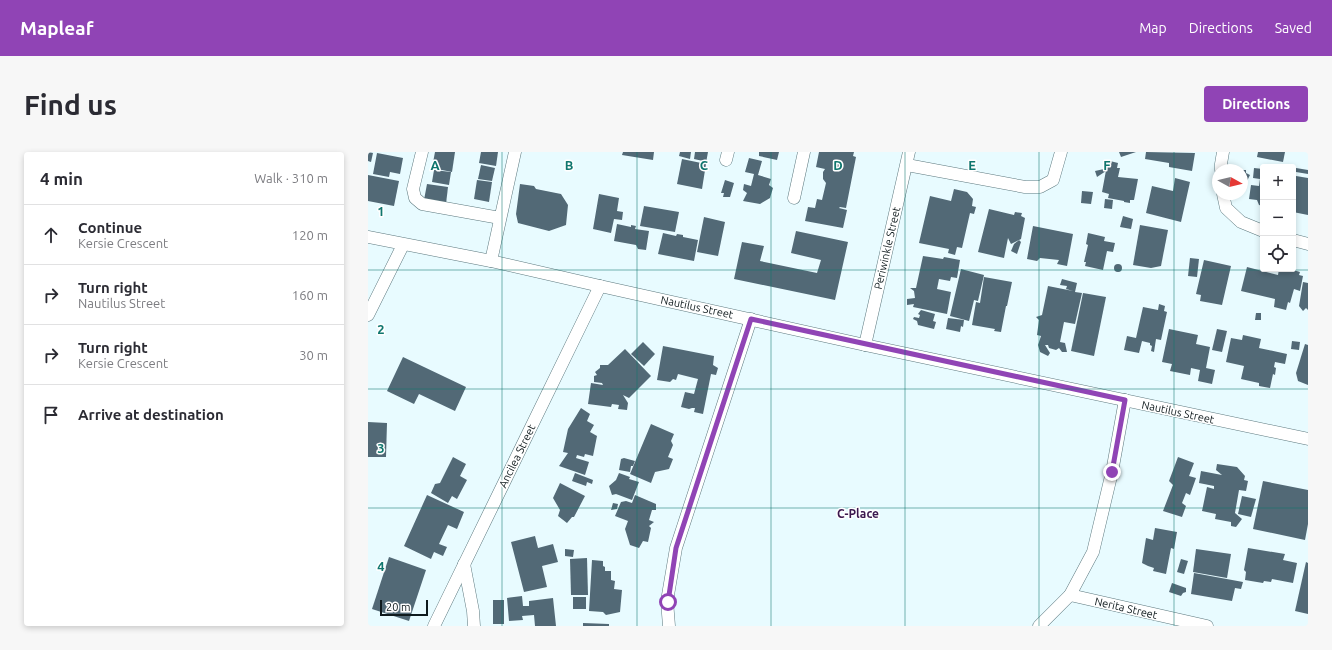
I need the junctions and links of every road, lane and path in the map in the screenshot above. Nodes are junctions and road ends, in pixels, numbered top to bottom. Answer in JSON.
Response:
{"nodes":[{"id":1,"x":422,"y":152,"type":"edge"},
{"id":2,"x":515,"y":152,"type":"edge"},
{"id":3,"x":804,"y":152,"type":"edge"},
{"id":4,"x":909,"y":152,"type":"edge"},
{"id":5,"x":1061,"y":152,"type":"edge"},
{"id":6,"x":1224,"y":152,"type":"edge"},
{"id":7,"x":1221,"y":164,"type":"edge"},
{"id":8,"x":906,"y":165,"type":"junction"},
{"id":9,"x":794,"y":198,"type":"dead end"},
{"id":10,"x":1224,"y":200,"type":"edge"},
{"id":11,"x":500,"y":218,"type":"junction"},
{"id":12,"x":1260,"y":230,"type":"edge"},
{"id":13,"x":368,"y":237,"type":"edge"},
{"id":14,"x":1296,"y":241,"type":"edge"},
{"id":15,"x":403,"y":244,"type":"junction"},
{"id":16,"x":1308,"y":244,"type":"edge"},
{"id":17,"x":491,"y":260,"type":"junction"},
{"id":18,"x":600,"y":286,"type":"junction"},
{"id":19,"x":368,"y":316,"type":"edge"},
{"id":20,"x":751,"y":319,"type":"junction"},
{"id":21,"x":865,"y":344,"type":"junction"},
{"id":22,"x":1125,"y":400,"type":"junction"},
{"id":23,"x":1308,"y":439,"type":"edge"},
{"id":24,"x":464,"y":564,"type":"junction"},
{"id":25,"x":1070,"y":596,"type":"junction"},
{"id":26,"x":434,"y":626,"type":"edge"},
{"id":27,"x":474,"y":626,"type":"edge"},
{"id":28,"x":669,"y":626,"type":"edge"},
{"id":29,"x":1038,"y":626,"type":"edge"},
{"id":30,"x":1207,"y":626,"type":"edge"}],
"edges":[{"from":1,"to":11,"type":"street"},
{"from":2,"to":11,"type":"street"},
{"from":3,"to":9,"type":"street"},
{"from":4,"to":8,"type":"street","name":"Periwinkle Street"},
{"from":5,"to":8,"type":"street"},
{"from":6,"to":7,"type":"street"},
{"from":8,"to":21,"type":"street","name":"Periwinkle Street"},
{"from":10,"to":12,"type":"street"},
{"from":11,"to":17,"type":"street"},
{"from":13,"to":15,"type":"street","name":"Nautilus Street"},
{"from":14,"to":16,"type":"street"},
{"from":15,"to":17,"type":"street","name":"Nautilus Street"},
{"from":15,"to":19,"type":"street"},
{"from":17,"to":18,"type":"street","name":"Nautilus Street"},
{"from":18,"to":20,"type":"street","name":"Nautilus Street"},
{"from":18,"to":24,"type":"street","name":"Ancilea Street"},
{"from":20,"to":21,"type":"street","name":"Nautilus Street"},
{"from":20,"to":28,"type":"street"},
{"from":21,"to":22,"type":"street","name":"Nautilus Street"},
{"from":22,"to":23,"type":"street","name":"Nautilus Street"},
{"from":22,"to":25,"type":"street"},
{"from":24,"to":26,"type":"street","name":"Ancilea Street"},
{"from":24,"to":27,"type":"street"},
{"from":25,"to":29,"type":"street"},
{"from":25,"to":30,"type":"street","name":"Nerita Street"}]}
